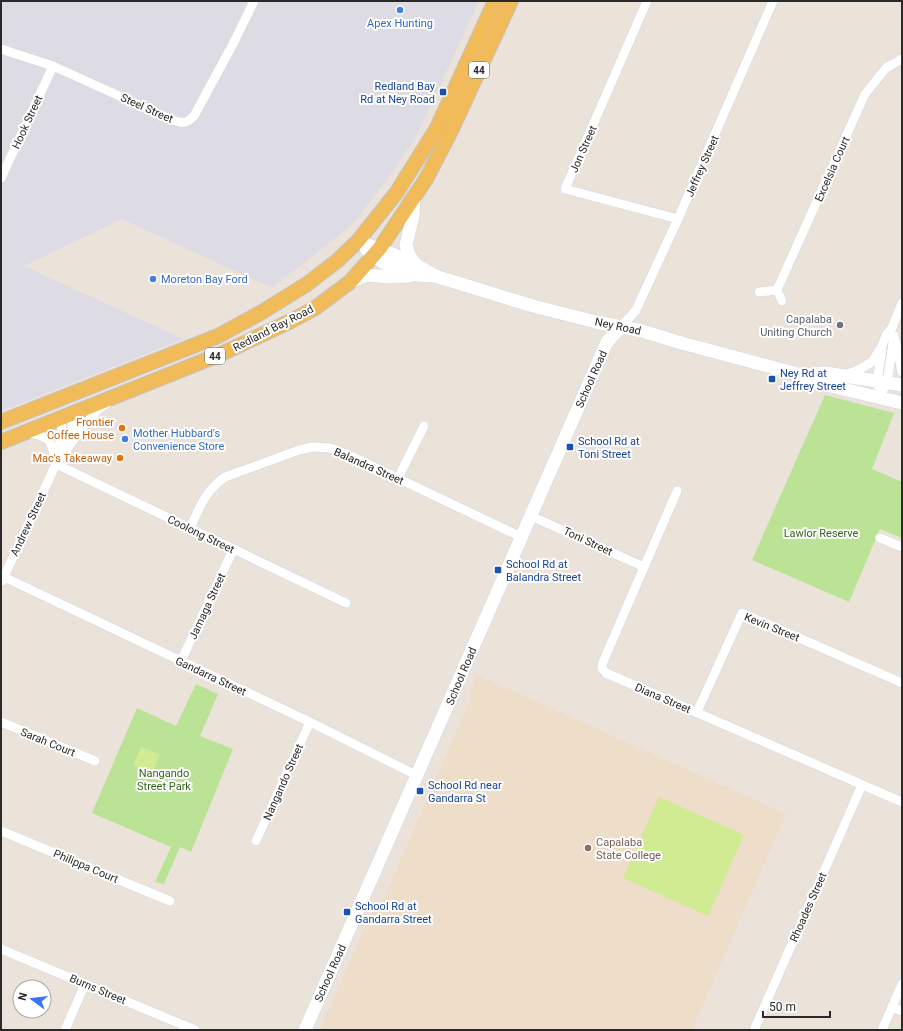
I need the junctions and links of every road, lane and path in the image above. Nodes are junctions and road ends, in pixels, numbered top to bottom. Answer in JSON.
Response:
{"nodes":[{"id":1,"x":254,"y":1,"type":"edge"},
{"id":2,"x":495,"y":1,"type":"edge"},
{"id":3,"x":511,"y":1,"type":"edge"},
{"id":4,"x":647,"y":1,"type":"edge"},
{"id":5,"x":773,"y":1,"type":"edge"},
{"id":6,"x":1,"y":49,"type":"edge"},
{"id":7,"x":902,"y":59,"type":"edge"},
{"id":8,"x":53,"y":66,"type":"junction"},
{"id":9,"x":1,"y":178,"type":"edge"},
{"id":10,"x":414,"y":198,"type":"junction"},
{"id":11,"x":678,"y":219,"type":"junction"},
{"id":12,"x":358,"y":241,"type":"junction"},
{"id":13,"x":377,"y":252,"type":"junction"},
{"id":14,"x":416,"y":270,"type":"junction"},
{"id":15,"x":350,"y":282,"type":"junction"},
{"id":16,"x":777,"y":290,"type":"junction"},
{"id":17,"x":759,"y":292,"type":"dead end"},
{"id":18,"x":782,"y":301,"type":"dead end"},
{"id":19,"x":902,"y":302,"type":"edge"},
{"id":20,"x":622,"y":326,"type":"junction"},
{"id":21,"x":893,"y":332,"type":"junction"},
{"id":22,"x":882,"y":346,"type":"junction"},
{"id":23,"x":902,"y":372,"type":"edge"},
{"id":24,"x":802,"y":375,"type":"junction"},
{"id":25,"x":843,"y":376,"type":"junction"},
{"id":26,"x":882,"y":382,"type":"junction"},
{"id":27,"x":902,"y":385,"type":"edge"},
{"id":28,"x":122,"y":394,"type":"junction"},
{"id":29,"x":879,"y":397,"type":"junction"},
{"id":30,"x":60,"y":399,"type":"junction"},
{"id":31,"x":902,"y":403,"type":"edge"},
{"id":32,"x":66,"y":415,"type":"junction"},
{"id":33,"x":1,"y":422,"type":"edge"},
{"id":34,"x":424,"y":426,"type":"dead end"},
{"id":35,"x":24,"y":433,"type":"junction"},
{"id":36,"x":1,"y":442,"type":"edge"},
{"id":37,"x":66,"y":450,"type":"junction"},
{"id":38,"x":56,"y":464,"type":"junction"},
{"id":39,"x":398,"y":478,"type":"junction"},
{"id":40,"x":677,"y":491,"type":"dead end"},
{"id":41,"x":531,"y":516,"type":"junction"},
{"id":42,"x":190,"y":528,"type":"junction"},
{"id":43,"x":521,"y":537,"type":"junction"},
{"id":44,"x":880,"y":538,"type":"dead end"},
{"id":45,"x":902,"y":547,"type":"edge"},
{"id":46,"x":233,"y":550,"type":"junction"},
{"id":47,"x":644,"y":567,"type":"junction"},
{"id":48,"x":2,"y":580,"type":"edge"},
{"id":49,"x":346,"y":603,"type":"dead end"},
{"id":50,"x":181,"y":661,"type":"junction"},
{"id":51,"x":902,"y":683,"type":"edge"},
{"id":52,"x":697,"y":712,"type":"junction"},
{"id":53,"x":1,"y":722,"type":"edge"},
{"id":54,"x":310,"y":722,"type":"junction"},
{"id":55,"x":95,"y":761,"type":"dead end"},
{"id":56,"x":418,"y":776,"type":"junction"},
{"id":57,"x":862,"y":785,"type":"junction"},
{"id":58,"x":902,"y":802,"type":"edge"},
{"id":59,"x":1,"y":831,"type":"edge"},
{"id":60,"x":256,"y":841,"type":"dead end"},
{"id":61,"x":170,"y":901,"type":"dead end"},
{"id":62,"x":1,"y":949,"type":"edge"},
{"id":63,"x":85,"y":984,"type":"junction"},
{"id":64,"x":902,"y":984,"type":"edge"},
{"id":65,"x":892,"y":1007,"type":"junction"},
{"id":66,"x":902,"y":1011,"type":"edge"},
{"id":67,"x":65,"y":1030,"type":"edge"},
{"id":68,"x":195,"y":1030,"type":"edge"},
{"id":69,"x":305,"y":1030,"type":"edge"},
{"id":70,"x":754,"y":1030,"type":"edge"},
{"id":71,"x":882,"y":1030,"type":"edge"}],
"edges":[{"from":1,"to":8,"type":"street","name":"Steel Street"},
{"from":2,"to":12,"type":"main road","name":"Redland Bay Road","number":"44"},
{"from":3,"to":10,"type":"main road","name":"Redland Bay Road","number":"44"},
{"from":4,"to":11,"type":"street","name":"Jon Street"},
{"from":5,"to":11,"type":"street","name":"Jeffrey Street"},
{"from":6,"to":8,"type":"street","name":"Steel Street"},
{"from":7,"to":16,"type":"street","name":"Excelsia Court"},
{"from":8,"to":9,"type":"street","name":"Hook Street"},
{"from":10,"to":13,"type":"main road","name":"Redland Bay Road","number":"44"},
{"from":10,"to":14,"type":"main road"},
{"from":11,"to":20,"type":"street","name":"Jeffrey Street"},
{"from":12,"to":13,"type":"main road","name":"Ney Road"},
{"from":12,"to":30,"type":"main road","name":"Redland Bay Road","number":"44"},
{"from":13,"to":14,"type":"main road","name":"Ney Road"},
{"from":13,"to":15,"type":"main road","name":"Redland Bay Road","number":"44"},
{"from":14,"to":15,"type":"main road"},
{"from":14,"to":20,"type":"main road","name":"Ney Road"},
{"from":15,"to":28,"type":"main road","name":"Redland Bay Road","number":"44"},
{"from":16,"to":17,"type":"street"},
{"from":16,"to":18,"type":"street"},
{"from":19,"to":21,"type":"street"},
{"from":20,"to":24,"type":"main road","name":"Ney Road"},
{"from":20,"to":41,"type":"main road","name":"School Road"},
{"from":21,"to":22,"type":"street"},
{"from":21,"to":23,"type":"street"},
{"from":21,"to":26,"type":"street"},
{"from":22,"to":25,"type":"street"},
{"from":22,"to":26,"type":"street"},
{"from":24,"to":25,"type":"main road","name":"Ney Road"},
{"from":24,"to":29,"type":"main road","name":"Ney Road"},
{"from":25,"to":26,"type":"main road","name":"Ney Road"},
{"from":26,"to":27,"type":"main road","name":"Ney Road"},
{"from":26,"to":29,"type":"street"},
{"from":28,"to":32,"type":"main road","name":"Redland Bay Road","number":"44"},
{"from":28,"to":37,"type":"street","name":"Andrew Street"},
{"from":29,"to":31,"type":"main road","name":"Ney Road"},
{"from":30,"to":32,"type":"main road"},
{"from":30,"to":33,"type":"main road","name":"Redland Bay Road","number":"44"},
{"from":32,"to":35,"type":"main road","name":"Redland Bay Road","number":"44"},
{"from":32,"to":37,"type":"street","name":"Andrew Street"},
{"from":32,"to":38,"type":"street","name":"Andrew Street"},
{"from":34,"to":39,"type":"street"},
{"from":35,"to":36,"type":"main road","name":"Redland Bay Road","number":"44"},
{"from":35,"to":38,"type":"street"},
{"from":37,"to":38,"type":"street","name":"Andrew Street"},
{"from":38,"to":42,"type":"street","name":"Coolong Street"},
{"from":38,"to":48,"type":"street","name":"Andrew Street"},
{"from":39,"to":42,"type":"street","name":"Balandra Street"},
{"from":39,"to":43,"type":"street","name":"Balandra Street"},
{"from":40,"to":47,"type":"street","name":"Diana Street"},
{"from":41,"to":43,"type":"main road","name":"School Road"},
{"from":41,"to":47,"type":"street","name":"Toni Street"},
{"from":42,"to":46,"type":"street","name":"Coolong Street"},
{"from":43,"to":56,"type":"main road","name":"School Road"},
{"from":44,"to":45,"type":"street"},
{"from":46,"to":49,"type":"street","name":"Coolong Street"},
{"from":46,"to":50,"type":"street","name":"Jamaga Street"},
{"from":47,"to":52,"type":"street","name":"Diana Street"},
{"from":48,"to":50,"type":"street","name":"Gandarra Street"},
{"from":50,"to":54,"type":"street","name":"Gandarra Street"},
{"from":51,"to":52,"type":"street","name":"Kevin Street"},
{"from":52,"to":57,"type":"street","name":"Diana Street"},
{"from":53,"to":55,"type":"street","name":"Sarah Court"},
{"from":54,"to":56,"type":"street","name":"Gandarra Street"},
{"from":54,"to":60,"type":"street","name":"Nangando Street"},
{"from":56,"to":69,"type":"main road","name":"School Road"},
{"from":57,"to":58,"type":"street","name":"Diana Street"},
{"from":57,"to":70,"type":"street","name":"Rhoades Street"},
{"from":59,"to":61,"type":"street","name":"Philippa Court"},
{"from":62,"to":63,"type":"street","name":"Burns Street"},
{"from":63,"to":67,"type":"street"},
{"from":63,"to":68,"type":"street","name":"Burns Street"},
{"from":64,"to":65,"type":"street"},
{"from":65,"to":66,"type":"street"},
{"from":65,"to":71,"type":"street"}]}
